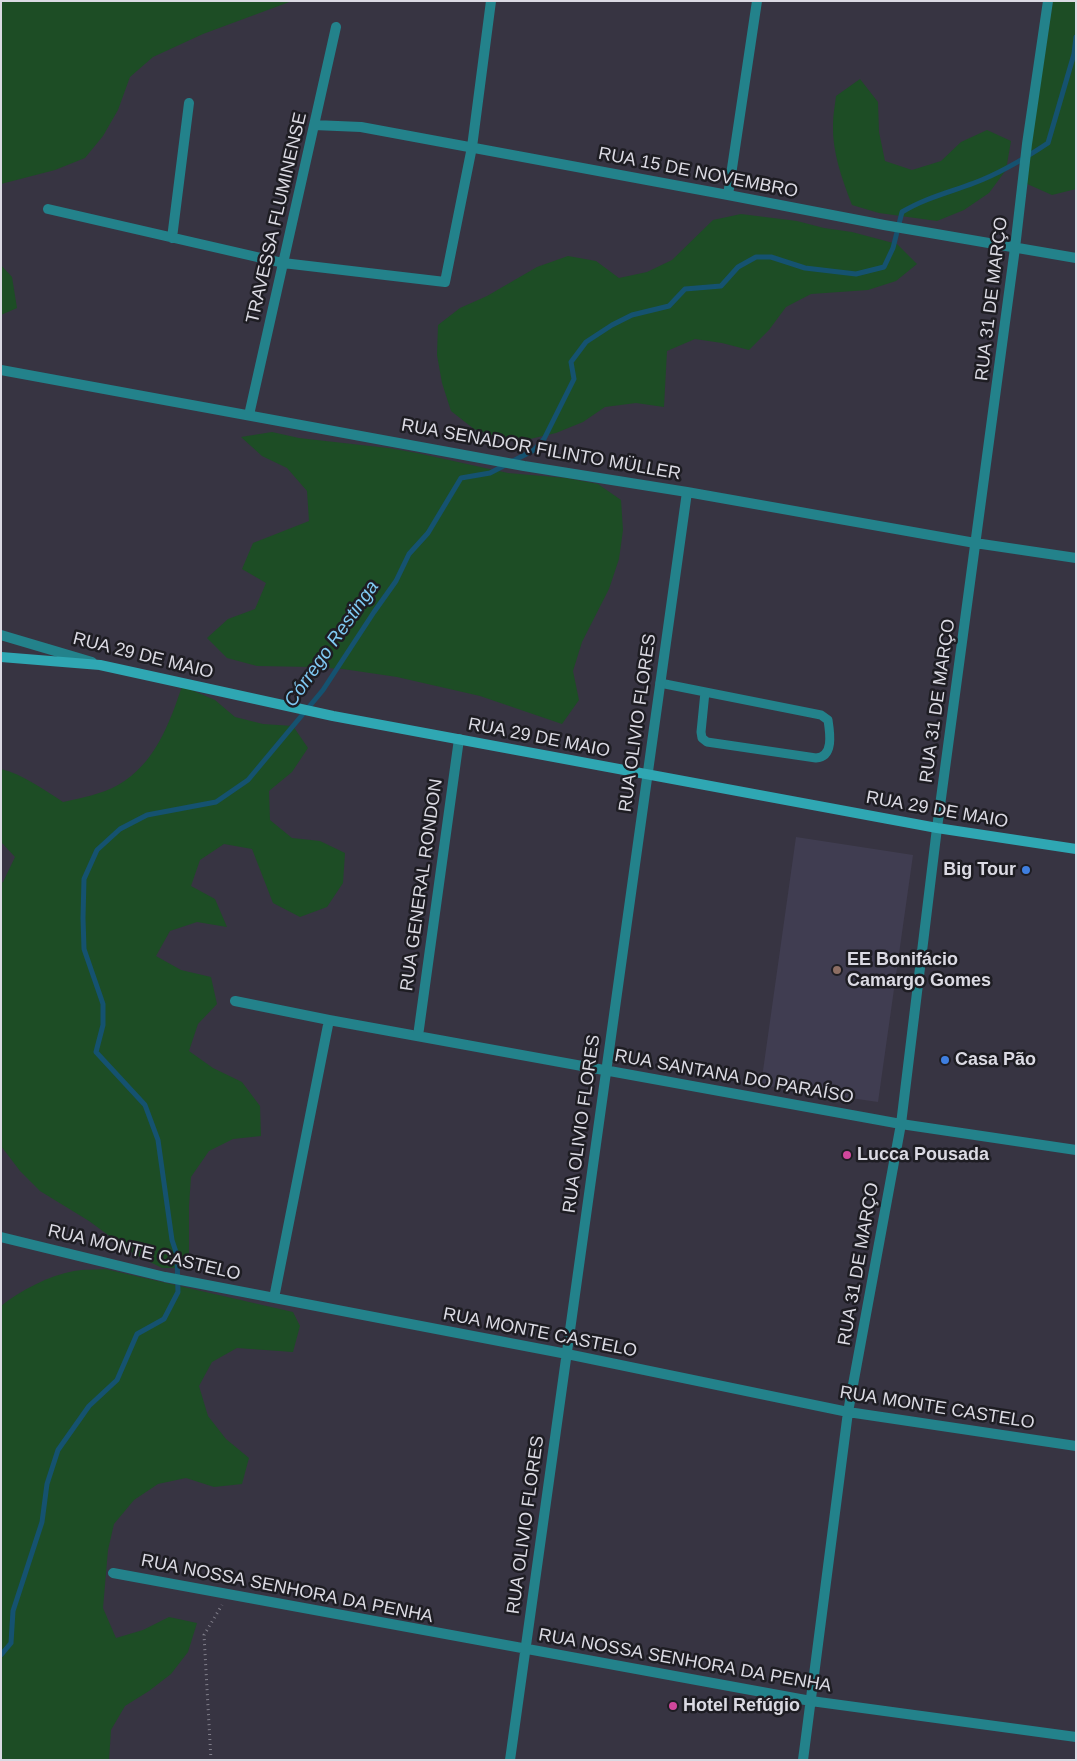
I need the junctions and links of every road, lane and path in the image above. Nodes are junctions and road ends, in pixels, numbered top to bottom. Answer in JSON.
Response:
{"nodes":[{"id":1,"x":491,"y":1,"type":"edge"},
{"id":2,"x":757,"y":1,"type":"edge"},
{"id":3,"x":1048,"y":1,"type":"edge"},
{"id":4,"x":336,"y":28,"type":"dead end"},
{"id":5,"x":189,"y":103,"type":"dead end"},
{"id":6,"x":314,"y":125,"type":"junction"},
{"id":7,"x":472,"y":147,"type":"junction"},
{"id":8,"x":728,"y":195,"type":"junction"},
{"id":9,"x":48,"y":208,"type":"dead end"},
{"id":10,"x":172,"y":238,"type":"junction"},
{"id":11,"x":1015,"y":248,"type":"junction"},
{"id":12,"x":1076,"y":258,"type":"edge"},
{"id":13,"x":283,"y":263,"type":"junction"},
{"id":14,"x":1,"y":370,"type":"edge"},
{"id":15,"x":249,"y":415,"type":"junction"},
{"id":16,"x":687,"y":492,"type":"junction"},
{"id":17,"x":975,"y":543,"type":"junction"},
{"id":18,"x":1076,"y":558,"type":"edge"},
{"id":19,"x":1,"y":635,"type":"edge"},
{"id":20,"x":1,"y":657,"type":"edge"},
{"id":21,"x":100,"y":665,"type":"junction"},
{"id":22,"x":660,"y":683,"type":"junction"},
{"id":23,"x":705,"y":692,"type":"junction"},
{"id":24,"x":459,"y":739,"type":"junction"},
{"id":25,"x":647,"y":774,"type":"junction"},
{"id":26,"x":937,"y":828,"type":"junction"},
{"id":27,"x":1076,"y":849,"type":"edge"},
{"id":28,"x":235,"y":1000,"type":"dead end"},
{"id":29,"x":329,"y":1020,"type":"junction"},
{"id":30,"x":418,"y":1036,"type":"junction"},
{"id":31,"x":606,"y":1070,"type":"junction"},
{"id":32,"x":901,"y":1124,"type":"junction"},
{"id":33,"x":1076,"y":1150,"type":"edge"},
{"id":34,"x":1,"y":1237,"type":"edge"},
{"id":35,"x":274,"y":1298,"type":"junction"},
{"id":36,"x":566,"y":1354,"type":"junction"},
{"id":37,"x":848,"y":1412,"type":"junction"},
{"id":38,"x":1076,"y":1446,"type":"edge"},
{"id":39,"x":113,"y":1573,"type":"dead end"},
{"id":40,"x":228,"y":1594,"type":"junction"},
{"id":41,"x":525,"y":1650,"type":"junction"},
{"id":42,"x":811,"y":1701,"type":"junction"},
{"id":43,"x":1076,"y":1737,"type":"edge"},
{"id":44,"x":211,"y":1760,"type":"edge"},
{"id":45,"x":510,"y":1760,"type":"edge"},
{"id":46,"x":802,"y":1760,"type":"edge"}],
"edges":[{"from":1,"to":7,"type":"street"},
{"from":2,"to":8,"type":"street"},
{"from":3,"to":11,"type":"street","name":"RUA 31 DE MARÇO"},
{"from":4,"to":6,"type":"street","name":"TRAVESSA FLUMINENSE"},
{"from":5,"to":10,"type":"street"},
{"from":6,"to":7,"type":"street","name":"RUA 15 DE NOVEMBRO"},
{"from":6,"to":13,"type":"street","name":"TRAVESSA FLUMINENSE"},
{"from":7,"to":8,"type":"street","name":"RUA 15 DE NOVEMBRO"},
{"from":7,"to":13,"type":"street"},
{"from":8,"to":11,"type":"street","name":"RUA 15 DE NOVEMBRO"},
{"from":9,"to":10,"type":"street"},
{"from":10,"to":13,"type":"street"},
{"from":11,"to":12,"type":"street","name":"RUA 15 DE NOVEMBRO"},
{"from":11,"to":17,"type":"street","name":"RUA 31 DE MARÇO"},
{"from":13,"to":15,"type":"street","name":"TRAVESSA FLUMINENSE"},
{"from":14,"to":15,"type":"street","name":"RUA SENADOR FILINTO MÜLLER"},
{"from":15,"to":16,"type":"street","name":"RUA SENADOR FILINTO MÜLLER"},
{"from":16,"to":17,"type":"street","name":"RUA SENADOR FILINTO MÜLLER"},
{"from":16,"to":22,"type":"street","name":"RUA OLIVIO FLORES"},
{"from":17,"to":18,"type":"street","name":"RUA SENADOR FILINTO MÜLLER"},
{"from":17,"to":26,"type":"street","name":"RUA 31 DE MARÇO"},
{"from":19,"to":21,"type":"street","name":"RUA 29 DE MAIO"},
{"from":20,"to":21,"type":"main road"},
{"from":21,"to":24,"type":"main road","name":"RUA 29 DE MAIO"},
{"from":22,"to":23,"type":"lane"},
{"from":22,"to":25,"type":"street","name":"RUA OLIVIO FLORES"},
{"from":23,"to":23,"type":"lane"},
{"from":24,"to":25,"type":"main road","name":"RUA 29 DE MAIO"},
{"from":24,"to":30,"type":"street","name":"RUA GENERAL RONDON"},
{"from":25,"to":26,"type":"main road","name":"RUA 29 DE MAIO"},
{"from":25,"to":31,"type":"street","name":"RUA OLIVIO FLORES"},
{"from":26,"to":27,"type":"main road","name":"RUA 29 DE MAIO"},
{"from":26,"to":32,"type":"street","name":"RUA 31 DE MARÇO"},
{"from":28,"to":29,"type":"street","name":"RUA SANTANA DO PARAÍSO"},
{"from":29,"to":30,"type":"street","name":"RUA SANTANA DO PARAÍSO"},
{"from":29,"to":35,"type":"street"},
{"from":30,"to":31,"type":"street","name":"RUA SANTANA DO PARAÍSO"},
{"from":31,"to":32,"type":"street","name":"RUA SANTANA DO PARAÍSO"},
{"from":31,"to":36,"type":"street","name":"RUA OLIVIO FLORES"},
{"from":32,"to":33,"type":"street","name":"RUA SANTANA DO PARAÍSO"},
{"from":32,"to":37,"type":"street","name":"RUA 31 DE MARÇO"},
{"from":34,"to":35,"type":"street","name":"RUA MONTE CASTELO"},
{"from":35,"to":36,"type":"street","name":"RUA MONTE CASTELO"},
{"from":36,"to":37,"type":"street","name":"RUA MONTE CASTELO"},
{"from":36,"to":41,"type":"street","name":"RUA OLIVIO FLORES"},
{"from":37,"to":38,"type":"street","name":"RUA MONTE CASTELO"},
{"from":37,"to":42,"type":"street","name":"RUA 31 DE MARÇO"},
{"from":39,"to":40,"type":"street","name":"RUA NOSSA SENHORA DA PENHA"},
{"from":40,"to":41,"type":"street","name":"RUA NOSSA SENHORA DA PENHA"},
{"from":40,"to":44,"type":"path"},
{"from":41,"to":42,"type":"street","name":"RUA NOSSA SENHORA DA PENHA"},
{"from":41,"to":45,"type":"street","name":"RUA OLIVIO FLORES"},
{"from":42,"to":43,"type":"street","name":"RUA NOSSA SENHORA DA PENHA"},
{"from":42,"to":46,"type":"street","name":"RUA 31 DE MARÇO"}]}
